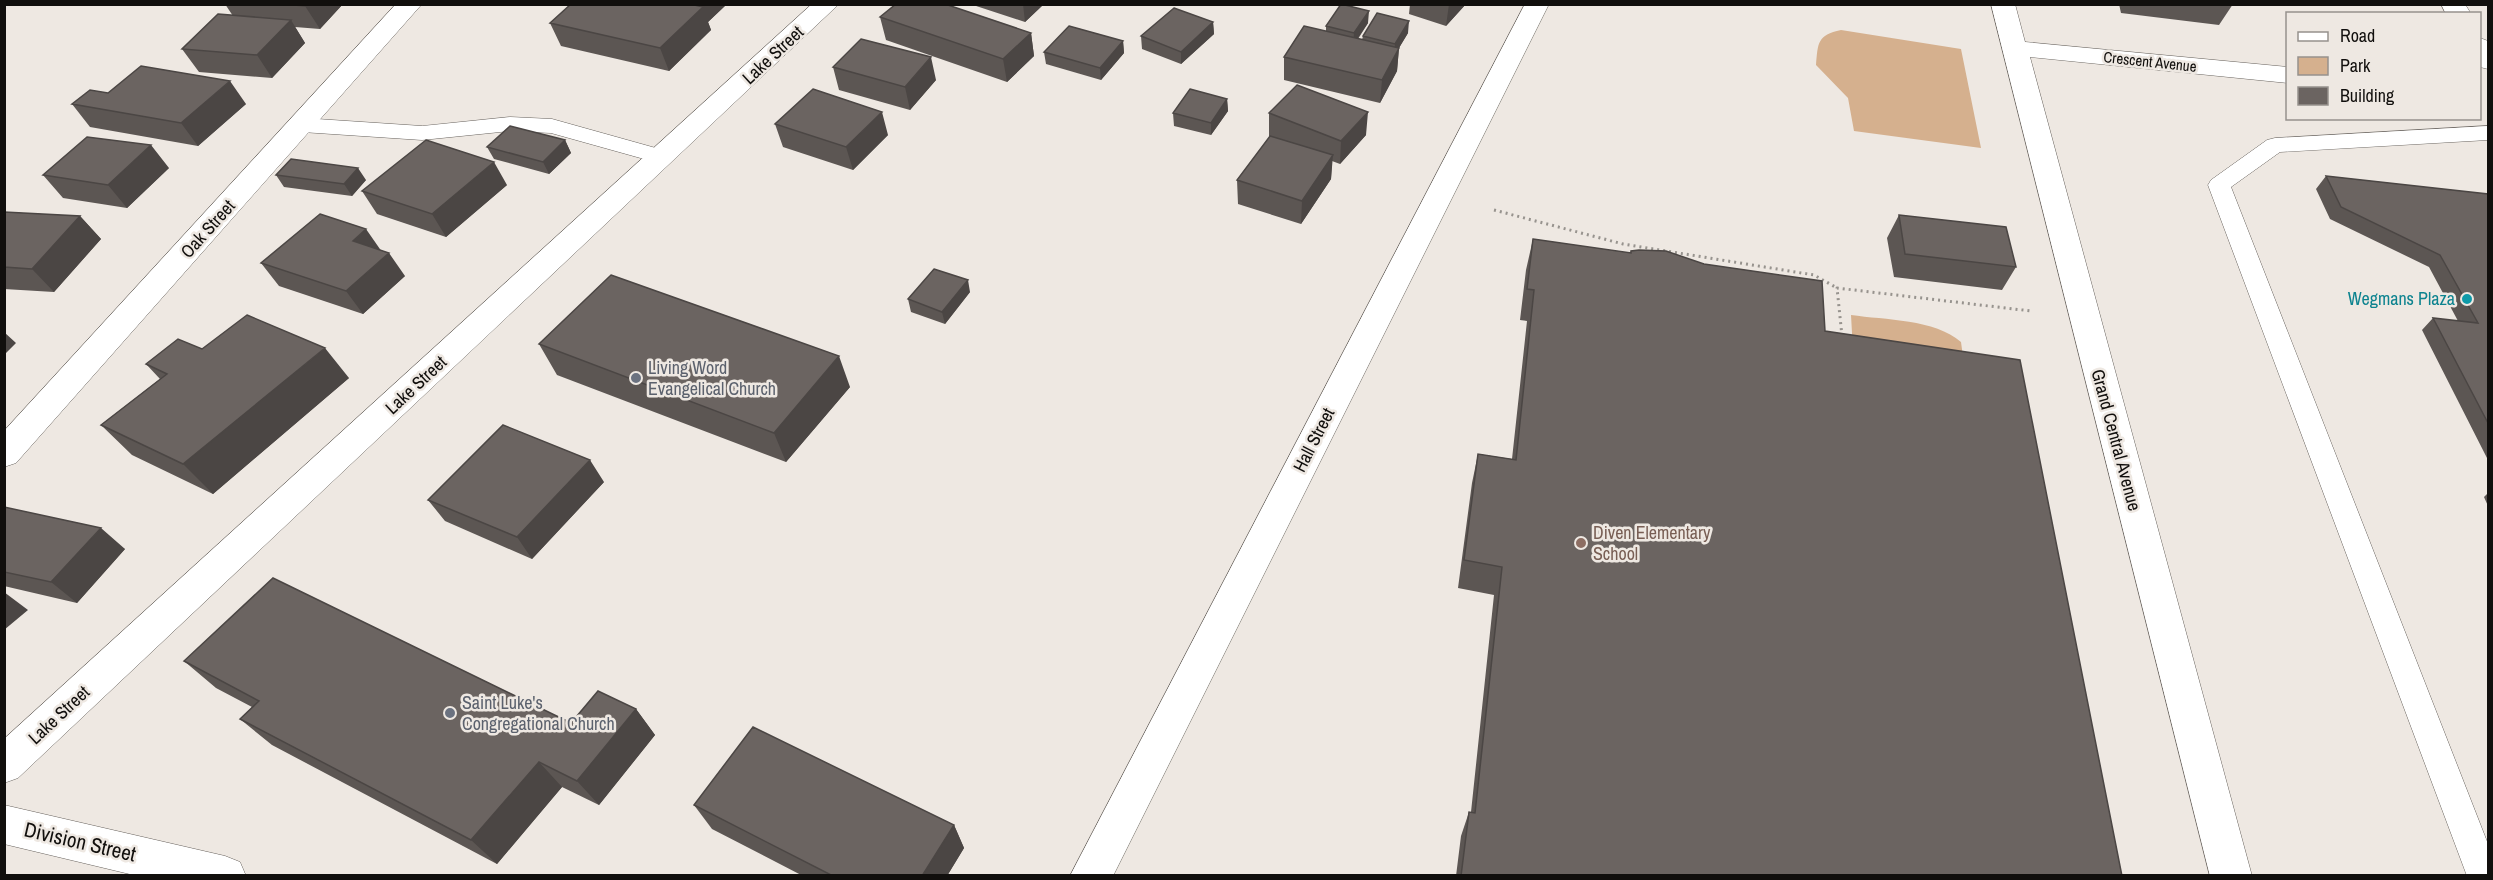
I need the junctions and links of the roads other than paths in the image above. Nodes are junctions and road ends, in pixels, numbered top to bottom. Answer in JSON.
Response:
{"nodes":[{"id":1,"x":410,"y":4,"type":"edge"},
{"id":2,"x":827,"y":4,"type":"edge"},
{"id":3,"x":1537,"y":4,"type":"edge"},
{"id":4,"x":2003,"y":4,"type":"edge"},
{"id":5,"x":2013,"y":48,"type":"junction"},
{"id":6,"x":2286,"y":75,"type":"edge"},
{"id":7,"x":302,"y":125,"type":"junction"},
{"id":8,"x":2488,"y":133,"type":"edge"},
{"id":9,"x":662,"y":157,"type":"junction"},
{"id":10,"x":4,"y":453,"type":"edge"},
{"id":11,"x":4,"y":765,"type":"edge"},
{"id":12,"x":4,"y":824,"type":"edge"},
{"id":13,"x":225,"y":876,"type":"edge"},
{"id":14,"x":1091,"y":876,"type":"edge"},
{"id":15,"x":2231,"y":876,"type":"edge"},
{"id":16,"x":2484,"y":876,"type":"edge"}],
"edges":[{"from":1,"to":7,"type":"street","name":"Oak Street"},
{"from":2,"to":9,"type":"street","name":"Lake Street"},
{"from":3,"to":14,"type":"street","name":"Hall Street"},
{"from":4,"to":5,"type":"street","name":"Grand Central Avenue"},
{"from":5,"to":6,"type":"street","name":"Crescent Avenue"},
{"from":5,"to":15,"type":"street","name":"Grand Central Avenue"},
{"from":7,"to":9,"type":"lane"},
{"from":7,"to":10,"type":"street","name":"Oak Street"},
{"from":8,"to":16,"type":"lane"},
{"from":9,"to":11,"type":"street","name":"Lake Street"},
{"from":12,"to":13,"type":"street","name":"Division Street"}]}
